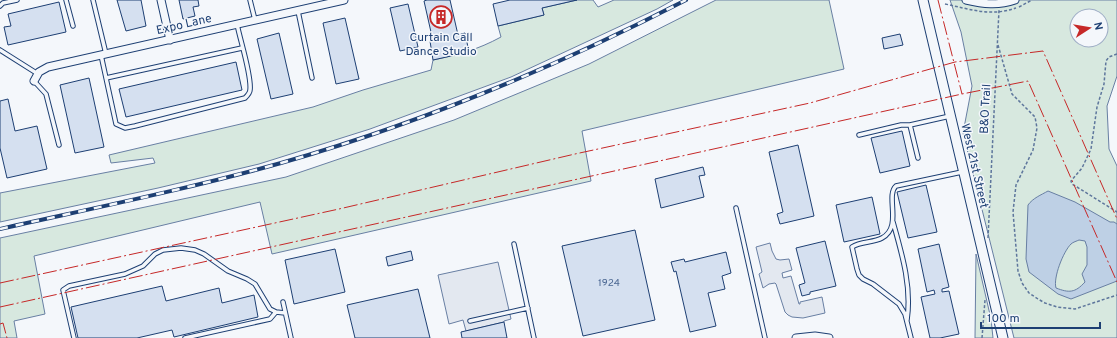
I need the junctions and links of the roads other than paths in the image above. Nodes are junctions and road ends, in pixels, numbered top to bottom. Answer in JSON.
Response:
{"nodes":[{"id":1,"x":17,"y":0,"type":"edge"},
{"id":2,"x":66,"y":0,"type":"edge"},
{"id":3,"x":92,"y":0,"type":"edge"},
{"id":4,"x":161,"y":0,"type":"edge"},
{"id":5,"x":250,"y":0,"type":"edge"},
{"id":6,"x":344,"y":0,"type":"edge"},
{"id":7,"x":923,"y":0,"type":"edge"},
{"id":8,"x":966,"y":0,"type":"edge"},
{"id":9,"x":1015,"y":0,"type":"edge"},
{"id":10,"x":328,"y":2,"type":"edge"},
{"id":11,"x":0,"y":6,"type":"edge"},
{"id":12,"x":298,"y":11,"type":"junction"},
{"id":13,"x":255,"y":20,"type":"junction"},
{"id":14,"x":237,"y":24,"type":"junction"},
{"id":15,"x":73,"y":26,"type":"dead end"},
{"id":16,"x":170,"y":40,"type":"junction"},
{"id":17,"x":242,"y":48,"type":"junction"},
{"id":18,"x":0,"y":50,"type":"edge"},
{"id":19,"x":104,"y":55,"type":"junction"},
{"id":20,"x":38,"y":74,"type":"junction"},
{"id":21,"x":106,"y":78,"type":"junction"},
{"id":22,"x":312,"y":78,"type":"dead end"},
{"id":23,"x":34,"y":81,"type":"joint"},
{"id":24,"x":950,"y":116,"type":"junction"},
{"id":25,"x":910,"y":125,"type":"junction"},
{"id":26,"x":859,"y":135,"type":"dead end"},
{"id":27,"x":59,"y":145,"type":"dead end"},
{"id":28,"x":918,"y":158,"type":"dead end"},
{"id":29,"x":963,"y":172,"type":"junction"},
{"id":30,"x":736,"y":208,"type":"dead end"},
{"id":31,"x":893,"y":221,"type":"junction"},
{"id":32,"x":514,"y":244,"type":"dead end"},
{"id":33,"x":283,"y":302,"type":"dead end"},
{"id":34,"x":528,"y":308,"type":"junction"},
{"id":35,"x":276,"y":312,"type":"junction"},
{"id":36,"x":285,"y":313,"type":"junction"},
{"id":37,"x":470,"y":321,"type":"dead end"},
{"id":38,"x":907,"y":322,"type":"junction"},
{"id":39,"x":74,"y":338,"type":"edge"},
{"id":40,"x":185,"y":338,"type":"edge"},
{"id":41,"x":291,"y":338,"type":"edge"},
{"id":42,"x":534,"y":338,"type":"edge"},
{"id":43,"x":765,"y":338,"type":"edge"},
{"id":44,"x":797,"y":338,"type":"edge"},
{"id":45,"x":829,"y":338,"type":"edge"},
{"id":46,"x":911,"y":338,"type":"edge"},
{"id":47,"x":1003,"y":338,"type":"edge"}],
"edges":[{"from":1,"to":11,"type":"lane"},
{"from":2,"to":15,"type":"lane"},
{"from":3,"to":19,"type":"lane"},
{"from":4,"to":16,"type":"street"},
{"from":5,"to":13,"type":"lane"},
{"from":6,"to":10,"type":"street","name":"Expo Lane"},
{"from":7,"to":24,"type":"street","name":"West 21st Street"},
{"from":8,"to":9,"type":"street"},
{"from":10,"to":12,"type":"street","name":"Expo Lane"},
{"from":12,"to":13,"type":"street","name":"Expo Lane"},
{"from":12,"to":22,"type":"lane"},
{"from":13,"to":14,"type":"street","name":"Expo Lane"},
{"from":14,"to":16,"type":"street","name":"Expo Lane"},
{"from":14,"to":17,"type":"lane"},
{"from":16,"to":19,"type":"street","name":"Expo Lane"},
{"from":17,"to":21,"type":"lane"},
{"from":17,"to":21,"type":"lane"},
{"from":18,"to":20,"type":"lane"},
{"from":19,"to":20,"type":"street","name":"Expo Lane"},
{"from":19,"to":21,"type":"lane"},
{"from":20,"to":23,"type":"street"},
{"from":23,"to":27,"type":"lane"},
{"from":24,"to":25,"type":"lane"},
{"from":24,"to":29,"type":"street","name":"West 21st Street"},
{"from":25,"to":26,"type":"lane"},
{"from":25,"to":28,"type":"lane"},
{"from":29,"to":31,"type":"lane"},
{"from":29,"to":47,"type":"street","name":"West 21st Street"},
{"from":30,"to":43,"type":"lane"},
{"from":31,"to":38,"type":"lane"},
{"from":31,"to":38,"type":"lane"},
{"from":32,"to":34,"type":"lane"},
{"from":33,"to":36,"type":"lane"},
{"from":34,"to":37,"type":"lane"},
{"from":34,"to":42,"type":"lane"},
{"from":35,"to":36,"type":"lane"},
{"from":35,"to":39,"type":"lane"},
{"from":35,"to":40,"type":"lane"},
{"from":36,"to":41,"type":"lane"},
{"from":38,"to":46,"type":"lane"},
{"from":44,"to":45,"type":"street"}]}
